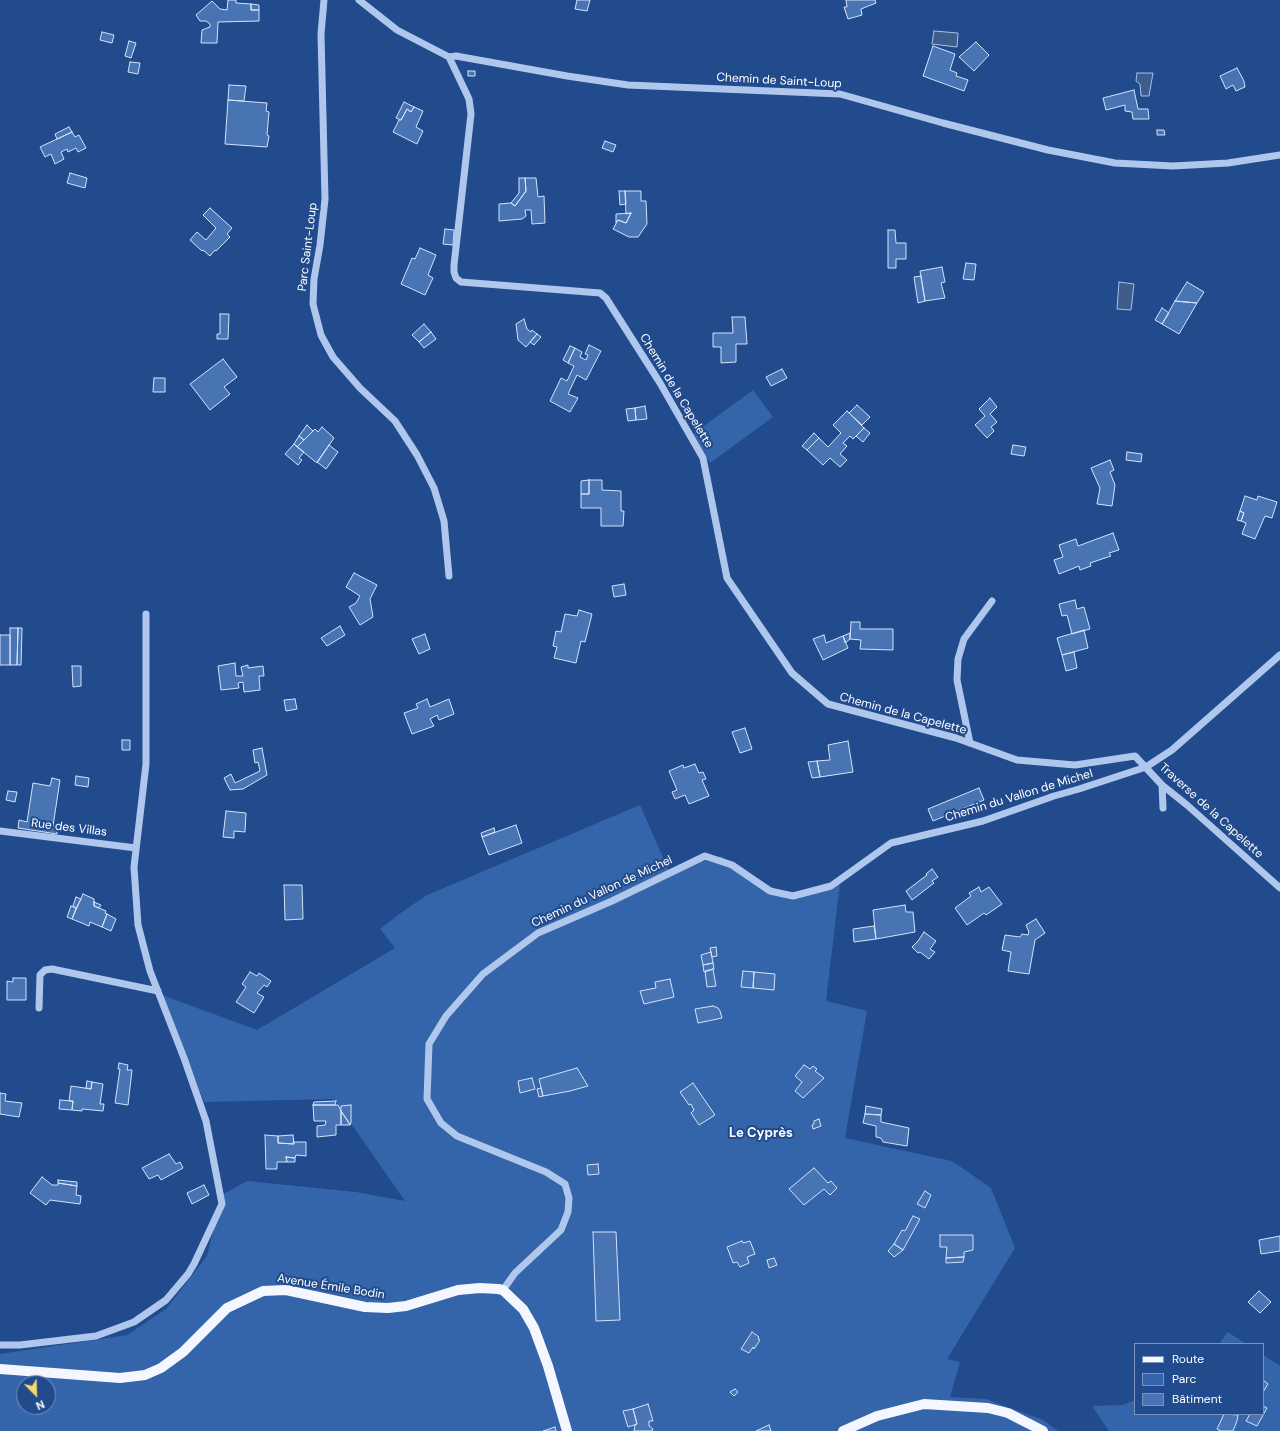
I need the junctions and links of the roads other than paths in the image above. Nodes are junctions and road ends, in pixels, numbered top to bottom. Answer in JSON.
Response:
{"nodes":[{"id":1,"x":324,"y":0,"type":"edge"},
{"id":2,"x":359,"y":0,"type":"edge"},
{"id":3,"x":448,"y":56,"type":"junction"},
{"id":4,"x":1280,"y":154,"type":"edge"},
{"id":5,"x":449,"y":576,"type":"dead end"},
{"id":6,"x":992,"y":601,"type":"dead end"},
{"id":7,"x":146,"y":614,"type":"dead end"},
{"id":8,"x":1280,"y":656,"type":"edge"},
{"id":9,"x":970,"y":743,"type":"junction"},
{"id":10,"x":1146,"y":767,"type":"junction"},
{"id":11,"x":1162,"y":784,"type":"junction"},
{"id":12,"x":1163,"y":808,"type":"dead end"},
{"id":13,"x":0,"y":831,"type":"edge"},
{"id":14,"x":136,"y":848,"type":"junction"},
{"id":15,"x":1279,"y":886,"type":"edge"},
{"id":16,"x":158,"y":991,"type":"junction"},
{"id":17,"x":39,"y":1008,"type":"dead end"},
{"id":18,"x":503,"y":1290,"type":"junction"},
{"id":19,"x":0,"y":1345,"type":"edge"},
{"id":20,"x":0,"y":1369,"type":"edge"},
{"id":21,"x":567,"y":1431,"type":"edge"},
{"id":22,"x":844,"y":1431,"type":"edge"},
{"id":23,"x":1043,"y":1431,"type":"edge"}],
"edges":[{"from":1,"to":5,"type":"street","name":"Parc Saint-Loup"},
{"from":2,"to":3,"type":"street","name":"Chemin de Saint-Loup"},
{"from":3,"to":4,"type":"street","name":"Chemin de Saint-Loup"},
{"from":3,"to":9,"type":"street","name":"Chemin de la Capelette"},
{"from":6,"to":9,"type":"street"},
{"from":7,"to":14,"type":"street"},
{"from":8,"to":10,"type":"street","name":"Chemin du Vallon de Michel"},
{"from":9,"to":10,"type":"street","name":"Chemin de la Capelette"},
{"from":10,"to":11,"type":"street","name":"Traverse de la Capelette"},
{"from":10,"to":18,"type":"street","name":"Chemin du Vallon de Michel"},
{"from":11,"to":12,"type":"street"},
{"from":11,"to":15,"type":"street","name":"Traverse de la Capelette"},
{"from":13,"to":14,"type":"street","name":"Rue des Villas"},
{"from":14,"to":16,"type":"street"},
{"from":16,"to":17,"type":"street"},
{"from":16,"to":19,"type":"street"},
{"from":18,"to":20,"type":"main road","name":"Avenue Émile Bodin"},
{"from":18,"to":21,"type":"main road"},
{"from":22,"to":23,"type":"main road"}]}
